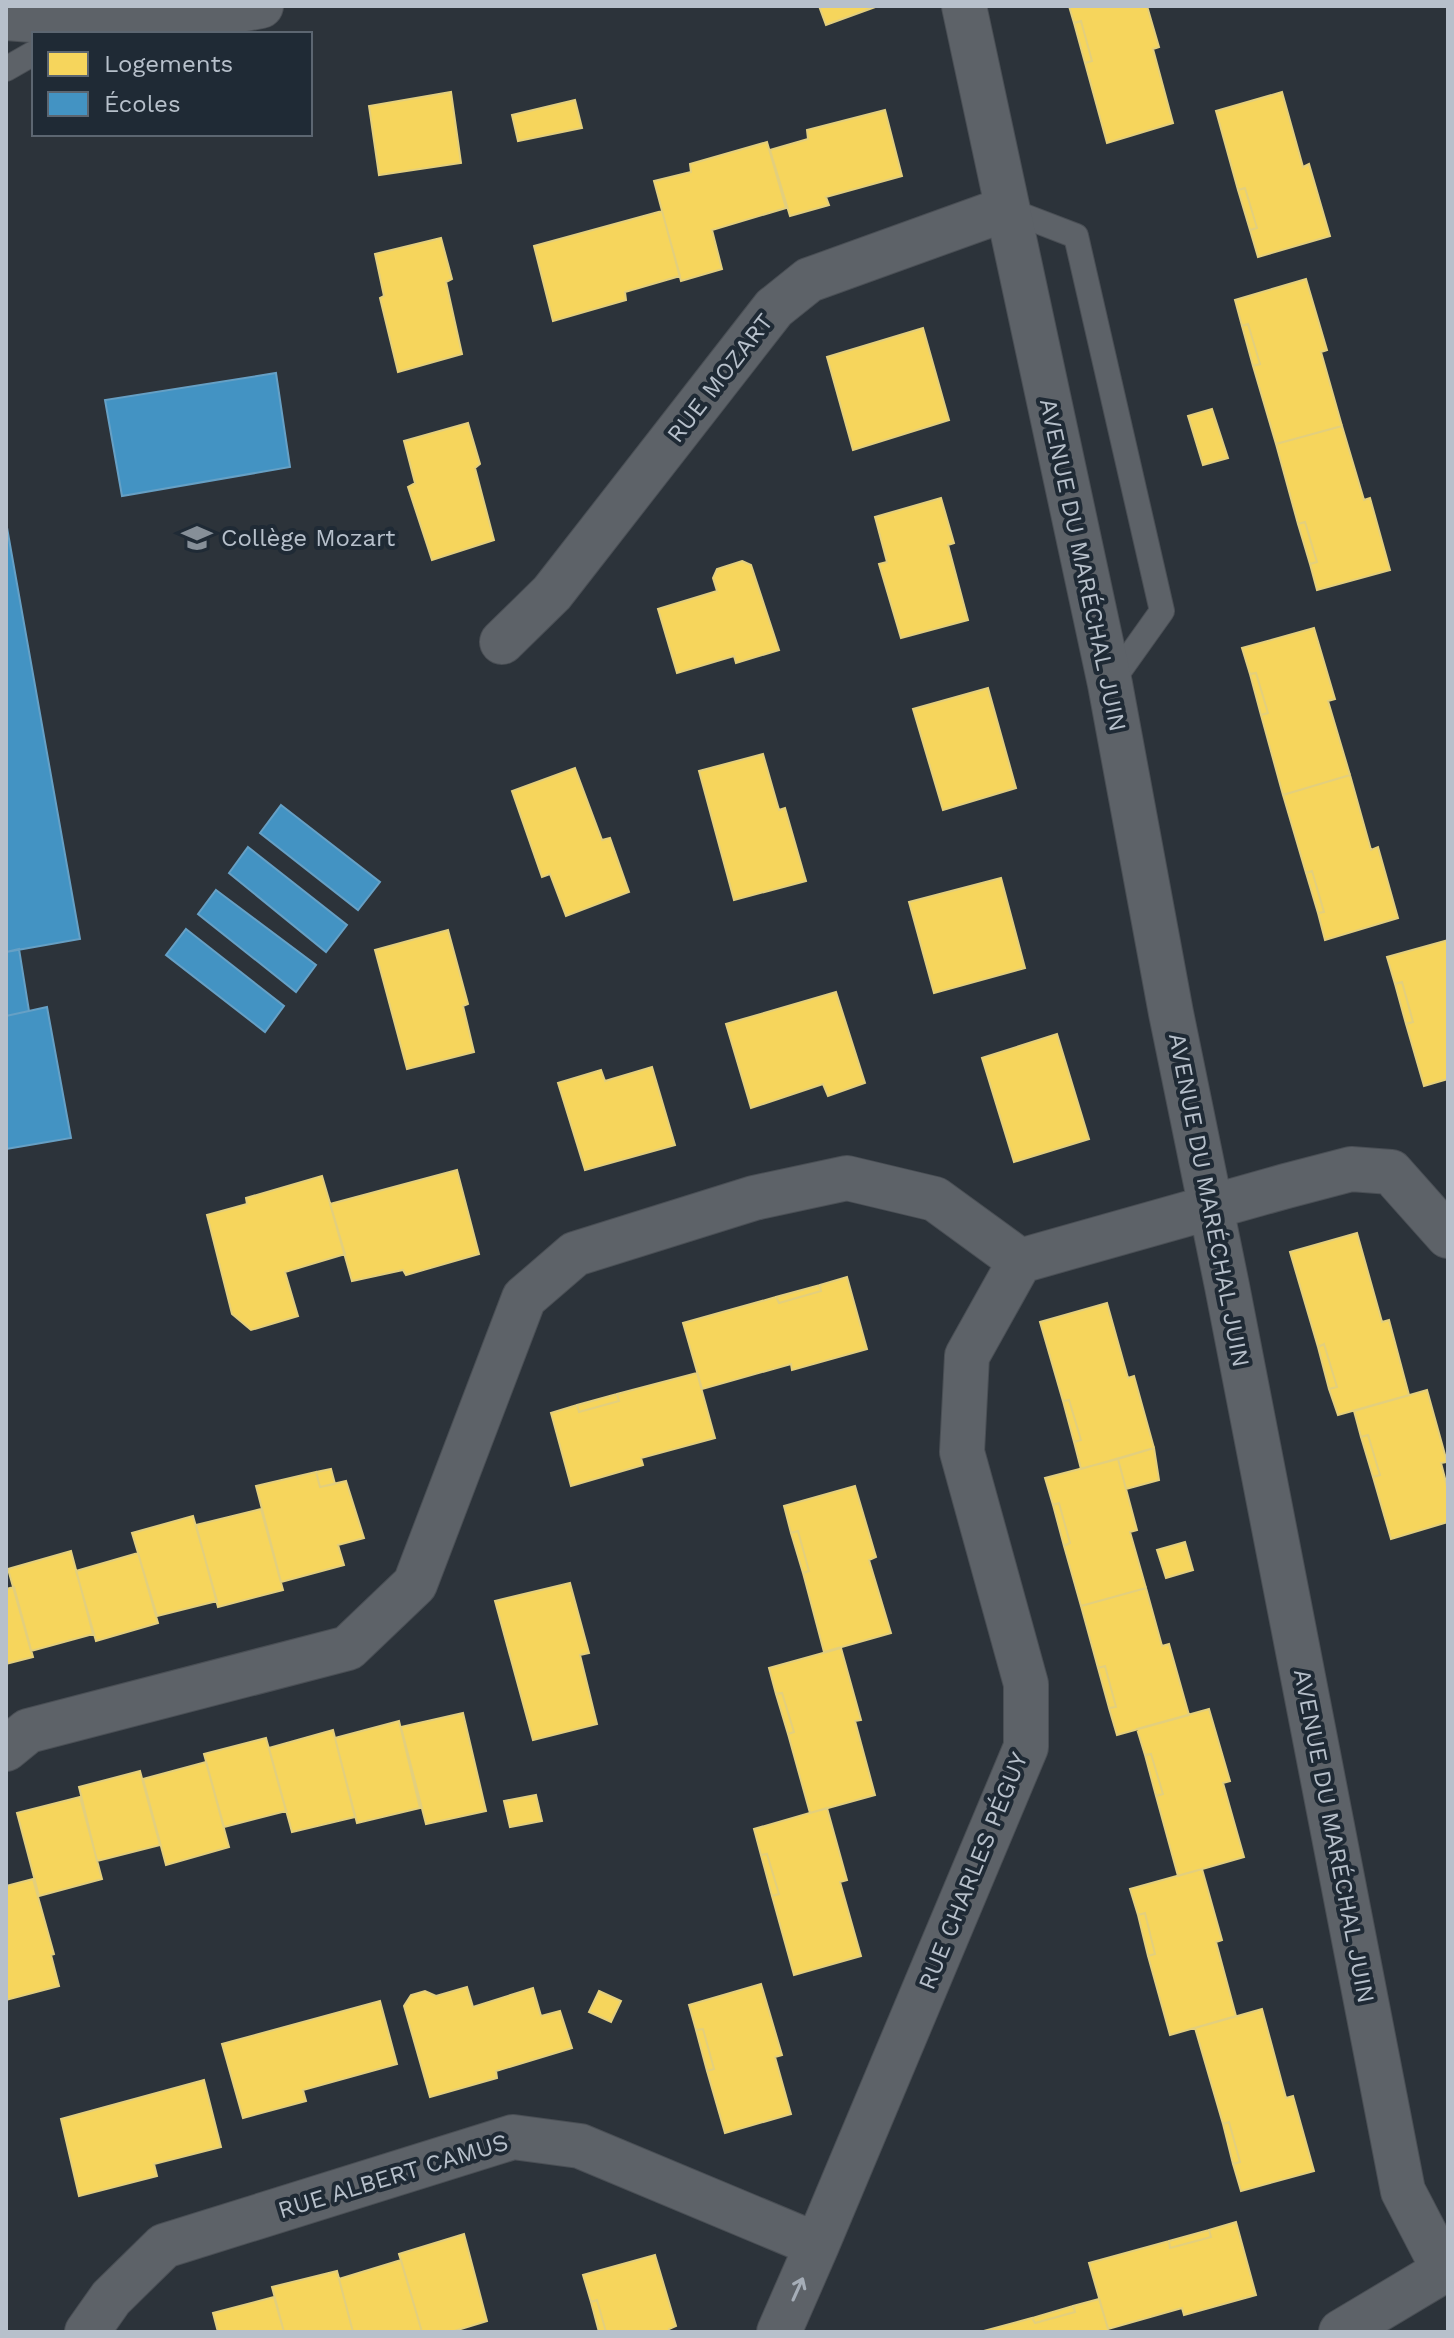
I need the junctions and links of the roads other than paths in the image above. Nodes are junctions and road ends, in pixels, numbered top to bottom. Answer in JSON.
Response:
{"nodes":[{"id":1,"x":261,"y":6,"type":"edge"},
{"id":2,"x":964,"y":6,"type":"edge"},
{"id":3,"x":6,"y":18,"type":"edge"},
{"id":4,"x":76,"y":29,"type":"edge"},
{"id":5,"x":32,"y":54,"type":"edge"},
{"id":6,"x":6,"y":69,"type":"edge"},
{"id":7,"x":1006,"y":209,"type":"junction"},
{"id":8,"x":502,"y":642,"type":"dead end"},
{"id":9,"x":1110,"y":684,"type":"junction"},
{"id":10,"x":1210,"y":1208,"type":"junction"},
{"id":11,"x":1448,"y":1236,"type":"edge"},
{"id":12,"x":1020,"y":1261,"type":"junction"},
{"id":13,"x":6,"y":1749,"type":"edge"},
{"id":14,"x":817,"y":2245,"type":"junction"},
{"id":15,"x":1446,"y":2269,"type":"edge"},
{"id":16,"x":87,"y":2332,"type":"edge"},
{"id":17,"x":779,"y":2332,"type":"edge"},
{"id":18,"x":1341,"y":2332,"type":"edge"}],
"edges":[{"from":1,"to":4,"type":"street"},
{"from":2,"to":7,"type":"street","name":"AVENUE DU MARÉCHAL JUIN"},
{"from":3,"to":4,"type":"street"},
{"from":5,"to":6,"type":"lane"},
{"from":7,"to":8,"type":"street","name":"RUE MOZART"},
{"from":7,"to":9,"type":"street","name":"AVENUE DU MARÉCHAL JUIN"},
{"from":7,"to":9,"type":"lane"},
{"from":9,"to":10,"type":"street","name":"AVENUE DU MARÉCHAL JUIN"},
{"from":10,"to":11,"type":"street"},
{"from":10,"to":12,"type":"street"},
{"from":10,"to":15,"type":"street","name":"AVENUE DU MARÉCHAL JUIN"},
{"from":12,"to":13,"type":"street"},
{"from":12,"to":14,"type":"street","name":"RUE CHARLES PÉGUY"},
{"from":14,"to":16,"type":"street","name":"RUE ALBERT CAMUS"},
{"from":17,"to":14,"type":"street","name":"RUE CHARLES PÉGUY","one_way":true},
{"from":15,"to":18,"type":"street","name":"AVENUE DU MARÉCHAL JUIN"}]}
